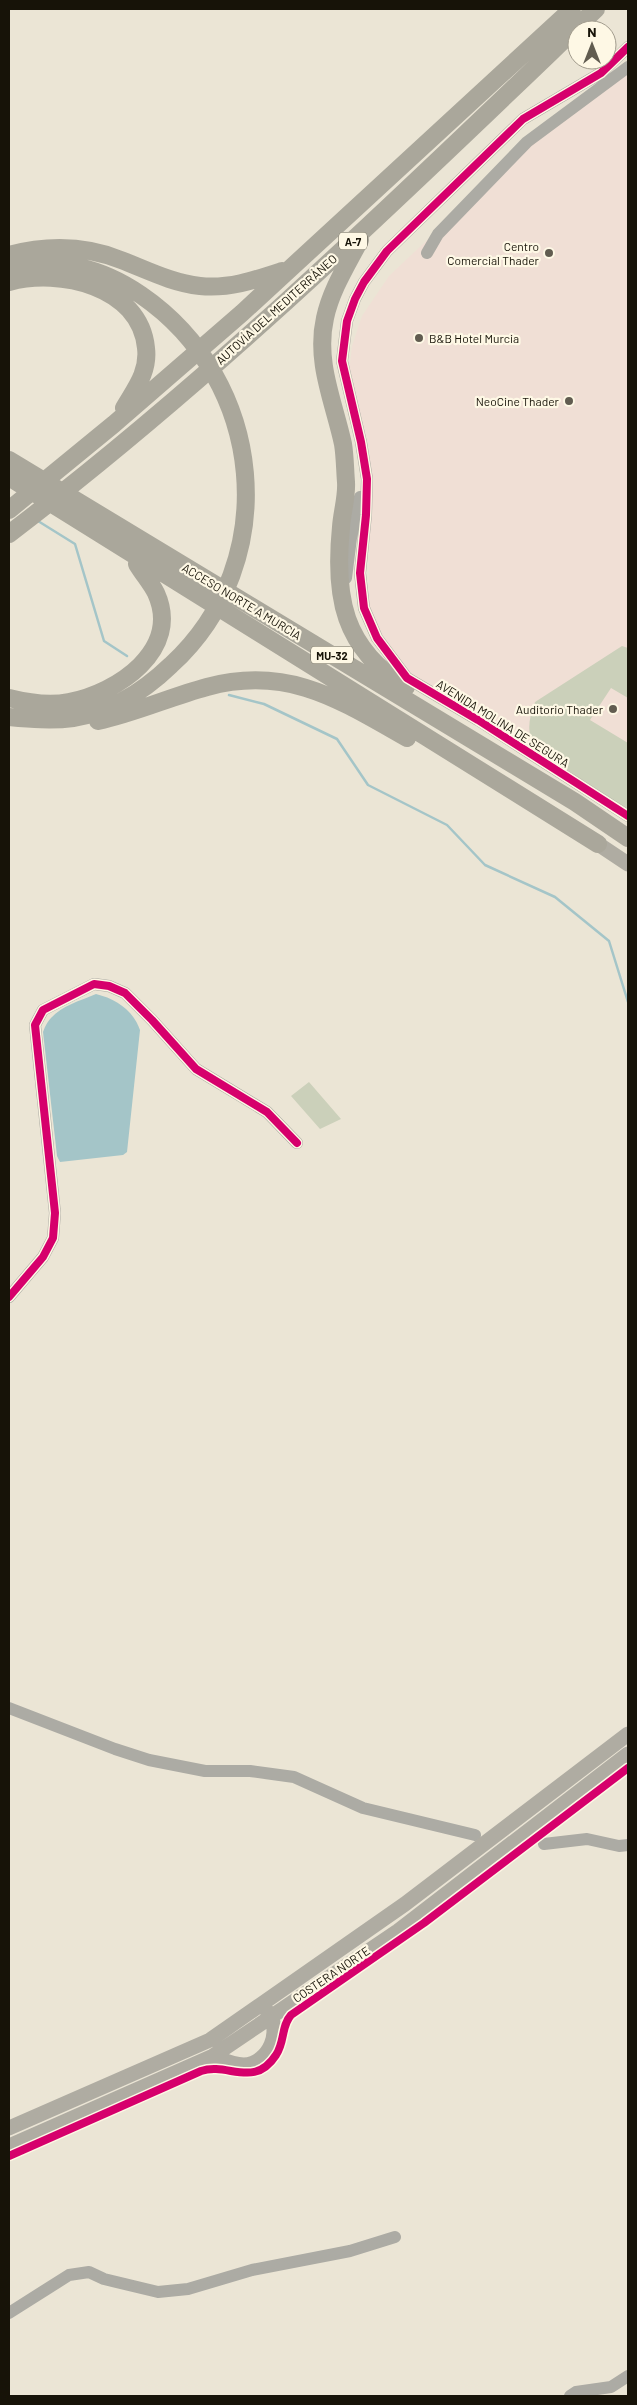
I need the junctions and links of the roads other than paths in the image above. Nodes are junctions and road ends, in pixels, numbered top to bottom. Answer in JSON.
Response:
{"nodes":[{"id":1,"x":572,"y":9,"type":"edge"},
{"id":2,"x":596,"y":9,"type":"edge"},
{"id":3,"x":628,"y":48,"type":"edge"},
{"id":4,"x":628,"y":67,"type":"edge"},
{"id":5,"x":375,"y":221,"type":"junction"},
{"id":6,"x":361,"y":239,"type":"junction"},
{"id":7,"x":427,"y":254,"type":"dead end"},
{"id":8,"x":9,"y":255,"type":"edge"},
{"id":9,"x":9,"y":268,"type":"edge"},
{"id":10,"x":288,"y":269,"type":"junction"},
{"id":11,"x":9,"y":282,"type":"edge"},
{"id":12,"x":114,"y":424,"type":"junction"},
{"id":13,"x":361,"y":442,"type":"junction"},
{"id":14,"x":9,"y":452,"type":"edge"},
{"id":15,"x":9,"y":460,"type":"edge"},
{"id":16,"x":105,"y":464,"type":"junction"},
{"id":17,"x":34,"y":475,"type":"junction"},
{"id":18,"x":9,"y":477,"type":"edge"},
{"id":19,"x":9,"y":486,"type":"edge"},
{"id":20,"x":9,"y":510,"type":"edge"},
{"id":21,"x":12,"y":536,"type":"edge"},
{"id":22,"x":137,"y":564,"type":"junction"},
{"id":23,"x":347,"y":619,"type":"junction"},
{"id":24,"x":9,"y":698,"type":"edge"},
{"id":25,"x":9,"y":718,"type":"edge"},
{"id":26,"x":479,"y":775,"type":"junction"},
{"id":27,"x":576,"y":802,"type":"junction"},
{"id":28,"x":628,"y":816,"type":"edge"},
{"id":29,"x":628,"y":838,"type":"edge"},
{"id":30,"x":598,"y":844,"type":"junction"},
{"id":31,"x":628,"y":864,"type":"edge"},
{"id":32,"x":296,"y":1144,"type":"dead end"},
{"id":33,"x":9,"y":1298,"type":"edge"},
{"id":34,"x":9,"y":1708,"type":"edge"},
{"id":35,"x":628,"y":1734,"type":"edge"},
{"id":36,"x":628,"y":1754,"type":"edge"},
{"id":37,"x":475,"y":1835,"type":"dead end"},
{"id":38,"x":544,"y":1844,"type":"dead end"},
{"id":39,"x":628,"y":1845,"type":"edge"},
{"id":40,"x":261,"y":2005,"type":"junction"},
{"id":41,"x":272,"y":2018,"type":"junction"},
{"id":42,"x":213,"y":2056,"type":"junction"},
{"id":43,"x":9,"y":2128,"type":"edge"},
{"id":44,"x":9,"y":2146,"type":"edge"},
{"id":45,"x":395,"y":2237,"type":"dead end"},
{"id":46,"x":9,"y":2313,"type":"edge"},
{"id":47,"x":626,"y":2381,"type":"edge"},
{"id":48,"x":570,"y":2396,"type":"edge"}],
"edges":[{"from":1,"to":10,"type":"highway","name":"AUTOVÍA DEL MEDITERRÁNEO","number":"A-7"},
{"from":2,"to":5,"type":"highway","name":"AUTOVÍA DEL MEDITERRÁNEO","number":"A-7"},
{"from":3,"to":13,"type":"street"},
{"from":4,"to":7,"type":"street"},
{"from":5,"to":6,"type":"highway"},
{"from":5,"to":16,"type":"highway","name":"AUTOVÍA DEL MEDITERRÁNEO","number":"A-7"},
{"from":6,"to":16,"type":"highway"},
{"from":6,"to":23,"type":"highway"},
{"from":8,"to":10,"type":"highway"},
{"from":9,"to":25,"type":"highway"},
{"from":10,"to":12,"type":"highway","name":"AUTOVÍA DEL MEDITERRÁNEO","number":"A-7"},
{"from":11,"to":12,"type":"highway"},
{"from":12,"to":20,"type":"highway","name":"AUTOVÍA DEL MEDITERRÁNEO","number":"A-7"},
{"from":13,"to":23,"type":"street"},
{"from":13,"to":28,"type":"street","name":"AVENIDA MOLINA DE SEGURA"},
{"from":14,"to":17,"type":"highway"},
{"from":15,"to":17,"type":"highway","name":"ACCESO NORTE A MURCIA","number":"MU-32"},
{"from":16,"to":21,"type":"highway","name":"AUTOVÍA DEL MEDITERRÁNEO","number":"A-7"},
{"from":17,"to":27,"type":"highway","name":"ACCESO NORTE A MURCIA","number":"MU-32"},
{"from":18,"to":30,"type":"highway","name":"ACCESO NORTE A MURCIA","number":"MU-32"},
{"from":19,"to":22,"type":"highway"},
{"from":22,"to":24,"type":"highway"},
{"from":22,"to":26,"type":"highway"},
{"from":23,"to":27,"type":"highway"},
{"from":25,"to":26,"type":"highway"},
{"from":26,"to":30,"type":"highway"},
{"from":27,"to":29,"type":"highway","name":"ACCESO NORTE A MURCIA","number":"MU-32"},
{"from":30,"to":31,"type":"main road"},
{"from":32,"to":33,"type":"street"},
{"from":34,"to":37,"type":"street"},
{"from":35,"to":40,"type":"main road","name":"COSTERA NORTE"},
{"from":36,"to":41,"type":"main road","name":"COSTERA NORTE"},
{"from":38,"to":39,"type":"street"},
{"from":40,"to":41,"type":"main road"},
{"from":40,"to":43,"type":"main road","name":"COSTERA NORTE"},
{"from":41,"to":42,"type":"main road","name":"COSTERA NORTE"},
{"from":41,"to":42,"type":"main road"},
{"from":42,"to":44,"type":"main road","name":"COSTERA NORTE"},
{"from":45,"to":46,"type":"street"},
{"from":47,"to":48,"type":"street"}]}
